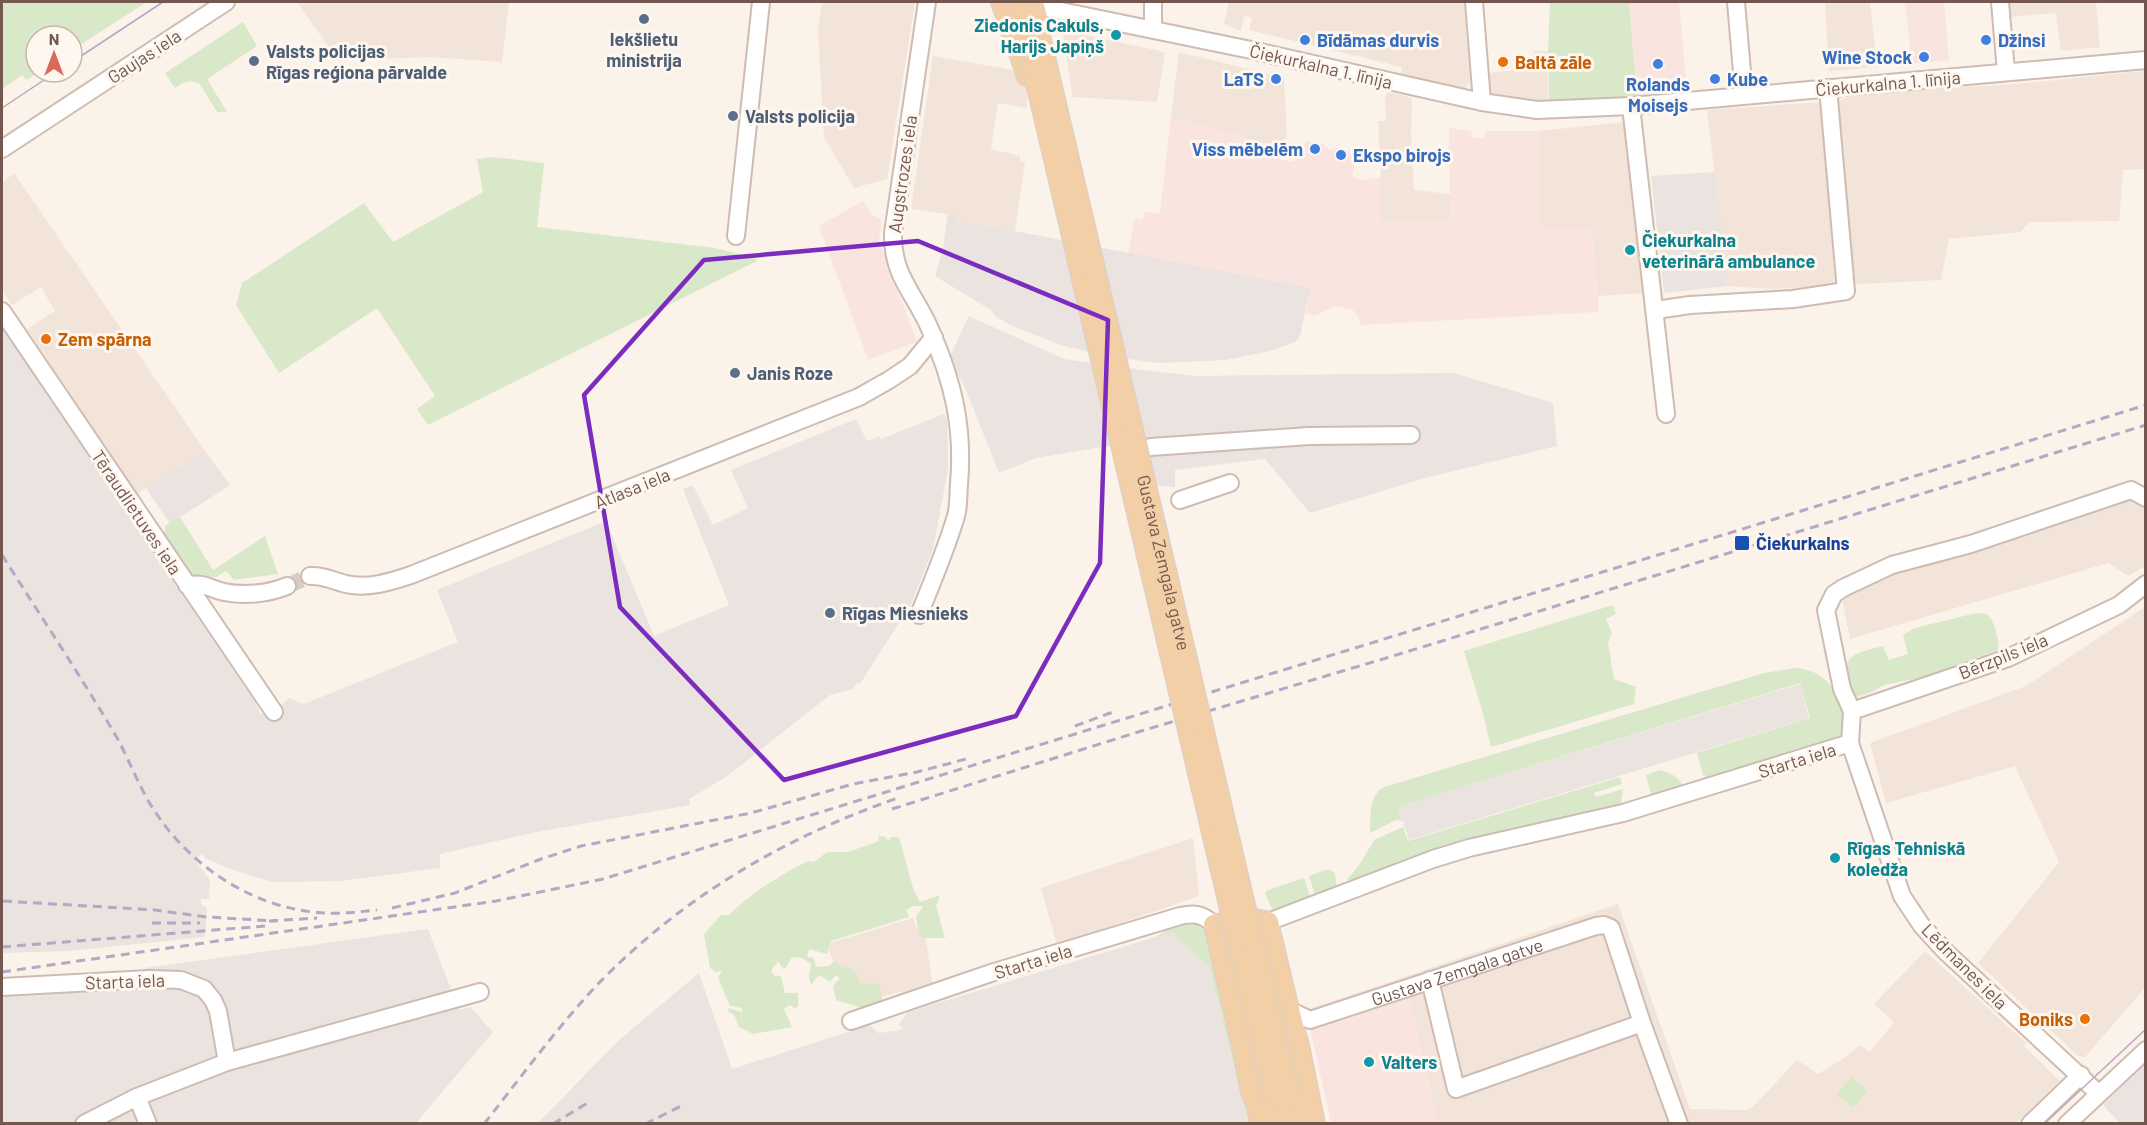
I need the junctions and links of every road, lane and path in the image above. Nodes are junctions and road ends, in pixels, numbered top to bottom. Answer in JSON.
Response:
{"nodes":[{"id":1,"x":226,"y":2,"type":"edge"},
{"id":2,"x":761,"y":2,"type":"edge"},
{"id":3,"x":927,"y":2,"type":"edge"},
{"id":4,"x":1001,"y":2,"type":"edge"},
{"id":5,"x":1012,"y":2,"type":"edge"},
{"id":6,"x":1017,"y":2,"type":"edge"},
{"id":7,"x":1032,"y":2,"type":"edge"},
{"id":8,"x":1045,"y":2,"type":"edge"},
{"id":9,"x":1153,"y":2,"type":"edge"},
{"id":10,"x":1474,"y":2,"type":"edge"},
{"id":11,"x":1736,"y":2,"type":"edge"},
{"id":12,"x":2000,"y":2,"type":"edge"},
{"id":13,"x":1153,"y":29,"type":"junction"},
{"id":14,"x":2145,"y":60,"type":"edge"},
{"id":15,"x":2006,"y":72,"type":"junction"},
{"id":16,"x":1828,"y":88,"type":"junction"},
{"id":17,"x":1744,"y":96,"type":"junction"},
{"id":18,"x":1482,"y":102,"type":"junction"},
{"id":19,"x":1631,"y":105,"type":"junction"},
{"id":20,"x":1056,"y":138,"type":"junction"},
{"id":21,"x":2,"y":149,"type":"edge"},
{"id":22,"x":736,"y":236,"type":"dead end"},
{"id":23,"x":1656,"y":310,"type":"junction"},
{"id":24,"x":2,"y":311,"type":"edge"},
{"id":25,"x":934,"y":337,"type":"junction"},
{"id":26,"x":1666,"y":414,"type":"dead end"},
{"id":27,"x":1411,"y":435,"type":"dead end"},
{"id":28,"x":1117,"y":455,"type":"dead end"},
{"id":29,"x":1230,"y":483,"type":"dead end"},
{"id":30,"x":2145,"y":498,"type":"edge"},
{"id":31,"x":1180,"y":500,"type":"dead end"},
{"id":32,"x":310,"y":576,"type":"tunnel mouth"},
{"id":33,"x":2145,"y":584,"type":"edge"},
{"id":34,"x":287,"y":586,"type":"tunnel mouth"},
{"id":35,"x":191,"y":591,"type":"junction"},
{"id":36,"x":919,"y":615,"type":"dead end"},
{"id":37,"x":1852,"y":711,"type":"junction"},
{"id":38,"x":274,"y":712,"type":"dead end"},
{"id":39,"x":1850,"y":743,"type":"junction"},
{"id":40,"x":1268,"y":922,"type":"junction"},
{"id":41,"x":1214,"y":925,"type":"junction"},
{"id":42,"x":1430,"y":980,"type":"junction"},
{"id":43,"x":2,"y":987,"type":"edge"},
{"id":44,"x":480,"y":992,"type":"dead end"},
{"id":45,"x":1289,"y":1010,"type":"junction"},
{"id":46,"x":1310,"y":1020,"type":"junction"},
{"id":47,"x":851,"y":1021,"type":"dead end"},
{"id":48,"x":1642,"y":1023,"type":"junction"},
{"id":49,"x":1299,"y":1045,"type":"junction"},
{"id":50,"x":2145,"y":1050,"type":"edge"},
{"id":51,"x":227,"y":1062,"type":"junction"},
{"id":52,"x":2081,"y":1075,"type":"junction"},
{"id":53,"x":2098,"y":1094,"type":"junction"},
{"id":54,"x":137,"y":1097,"type":"junction"},
{"id":55,"x":1282,"y":1098,"type":"junction"},
{"id":56,"x":84,"y":1124,"type":"edge"},
{"id":57,"x":148,"y":1124,"type":"edge"},
{"id":58,"x":1261,"y":1124,"type":"edge"},
{"id":59,"x":1280,"y":1124,"type":"edge"},
{"id":60,"x":1296,"y":1124,"type":"edge"},
{"id":61,"x":1316,"y":1124,"type":"edge"},
{"id":62,"x":1679,"y":1124,"type":"edge"},
{"id":63,"x":2030,"y":1124,"type":"edge"},
{"id":64,"x":2067,"y":1124,"type":"edge"}],
"edges":[{"from":1,"to":21,"type":"street","name":"Gaujas iela"},
{"from":2,"to":22,"type":"street"},
{"from":3,"to":25,"type":"street","name":"Augstrozes iela"},
{"from":4,"to":20,"type":"main road","bridge":true},
{"from":5,"to":13,"type":"street","name":"Čiekurkalna 1. līnija"},
{"from":6,"to":20,"type":"main road","name":"Gustava Zemgala gatve","bridge":true},
{"from":7,"to":20,"type":"main road","name":"Gustava Zemgala gatve","bridge":true},
{"from":8,"to":20,"type":"main road","bridge":true},
{"from":9,"to":13,"type":"street"},
{"from":10,"to":18,"type":"street"},
{"from":11,"to":17,"type":"street"},
{"from":12,"to":15,"type":"street"},
{"from":13,"to":18,"type":"street","name":"Čiekurkalna 1. līnija"},
{"from":14,"to":15,"type":"street","name":"Čiekurkalna 1. līnija"},
{"from":15,"to":16,"type":"street","name":"Čiekurkalna 1. līnija"},
{"from":16,"to":17,"type":"street","name":"Čiekurkalna 1. līnija"},
{"from":16,"to":23,"type":"street"},
{"from":17,"to":19,"type":"street","name":"Čiekurkalna 1. līnija"},
{"from":18,"to":19,"type":"street","name":"Čiekurkalna 1. līnija"},
{"from":19,"to":23,"type":"street"},
{"from":20,"to":55,"type":"main road","name":"Gustava Zemgala gatve","bridge":true},
{"from":23,"to":26,"type":"street"},
{"from":24,"to":35,"type":"street","name":"Tēraudlietuves iela"},
{"from":25,"to":32,"type":"street","name":"Atlasa iela"},
{"from":25,"to":36,"type":"street","name":"Augstrozes iela"},
{"from":27,"to":28,"type":"street"},
{"from":29,"to":31,"type":"street"},
{"from":30,"to":37,"type":"street","name":"Starta iela"},
{"from":33,"to":37,"type":"street","name":"Bērzpils iela"},
{"from":34,"to":35,"type":"street"},
{"from":35,"to":38,"type":"street","name":"Tēraudlietuves iela"},
{"from":37,"to":39,"type":"street","name":"Starta iela"},
{"from":39,"to":40,"type":"street","name":"Starta iela"},
{"from":39,"to":52,"type":"street","name":"Lēdmanes iela"},
{"from":40,"to":41,"type":"main road"},
{"from":40,"to":45,"type":"main road"},
{"from":41,"to":47,"type":"street","name":"Starta iela"},
{"from":41,"to":58,"type":"main road"},
{"from":42,"to":46,"type":"street","name":"Gustava Zemgala gatve"},
{"from":42,"to":48,"type":"street","name":"Gustava Zemgala gatve"},
{"from":42,"to":48,"type":"street"},
{"from":43,"to":51,"type":"street","name":"Starta iela"},
{"from":44,"to":51,"type":"street"},
{"from":45,"to":46,"type":"street"},
{"from":45,"to":49,"type":"main road"},
{"from":46,"to":49,"type":"street"},
{"from":48,"to":62,"type":"street"},
{"from":49,"to":61,"type":"main road"},
{"from":50,"to":53,"type":"street"},
{"from":51,"to":54,"type":"street"},
{"from":52,"to":53,"type":"street","name":"Lēdmanes iela"},
{"from":52,"to":63,"type":"street"},
{"from":53,"to":64,"type":"street"},
{"from":54,"to":56,"type":"street"},
{"from":54,"to":57,"type":"street"},
{"from":55,"to":59,"type":"main road","name":"Gustava Zemgala gatve"},
{"from":55,"to":60,"type":"main road","name":"Gustava Zemgala gatve"}]}
